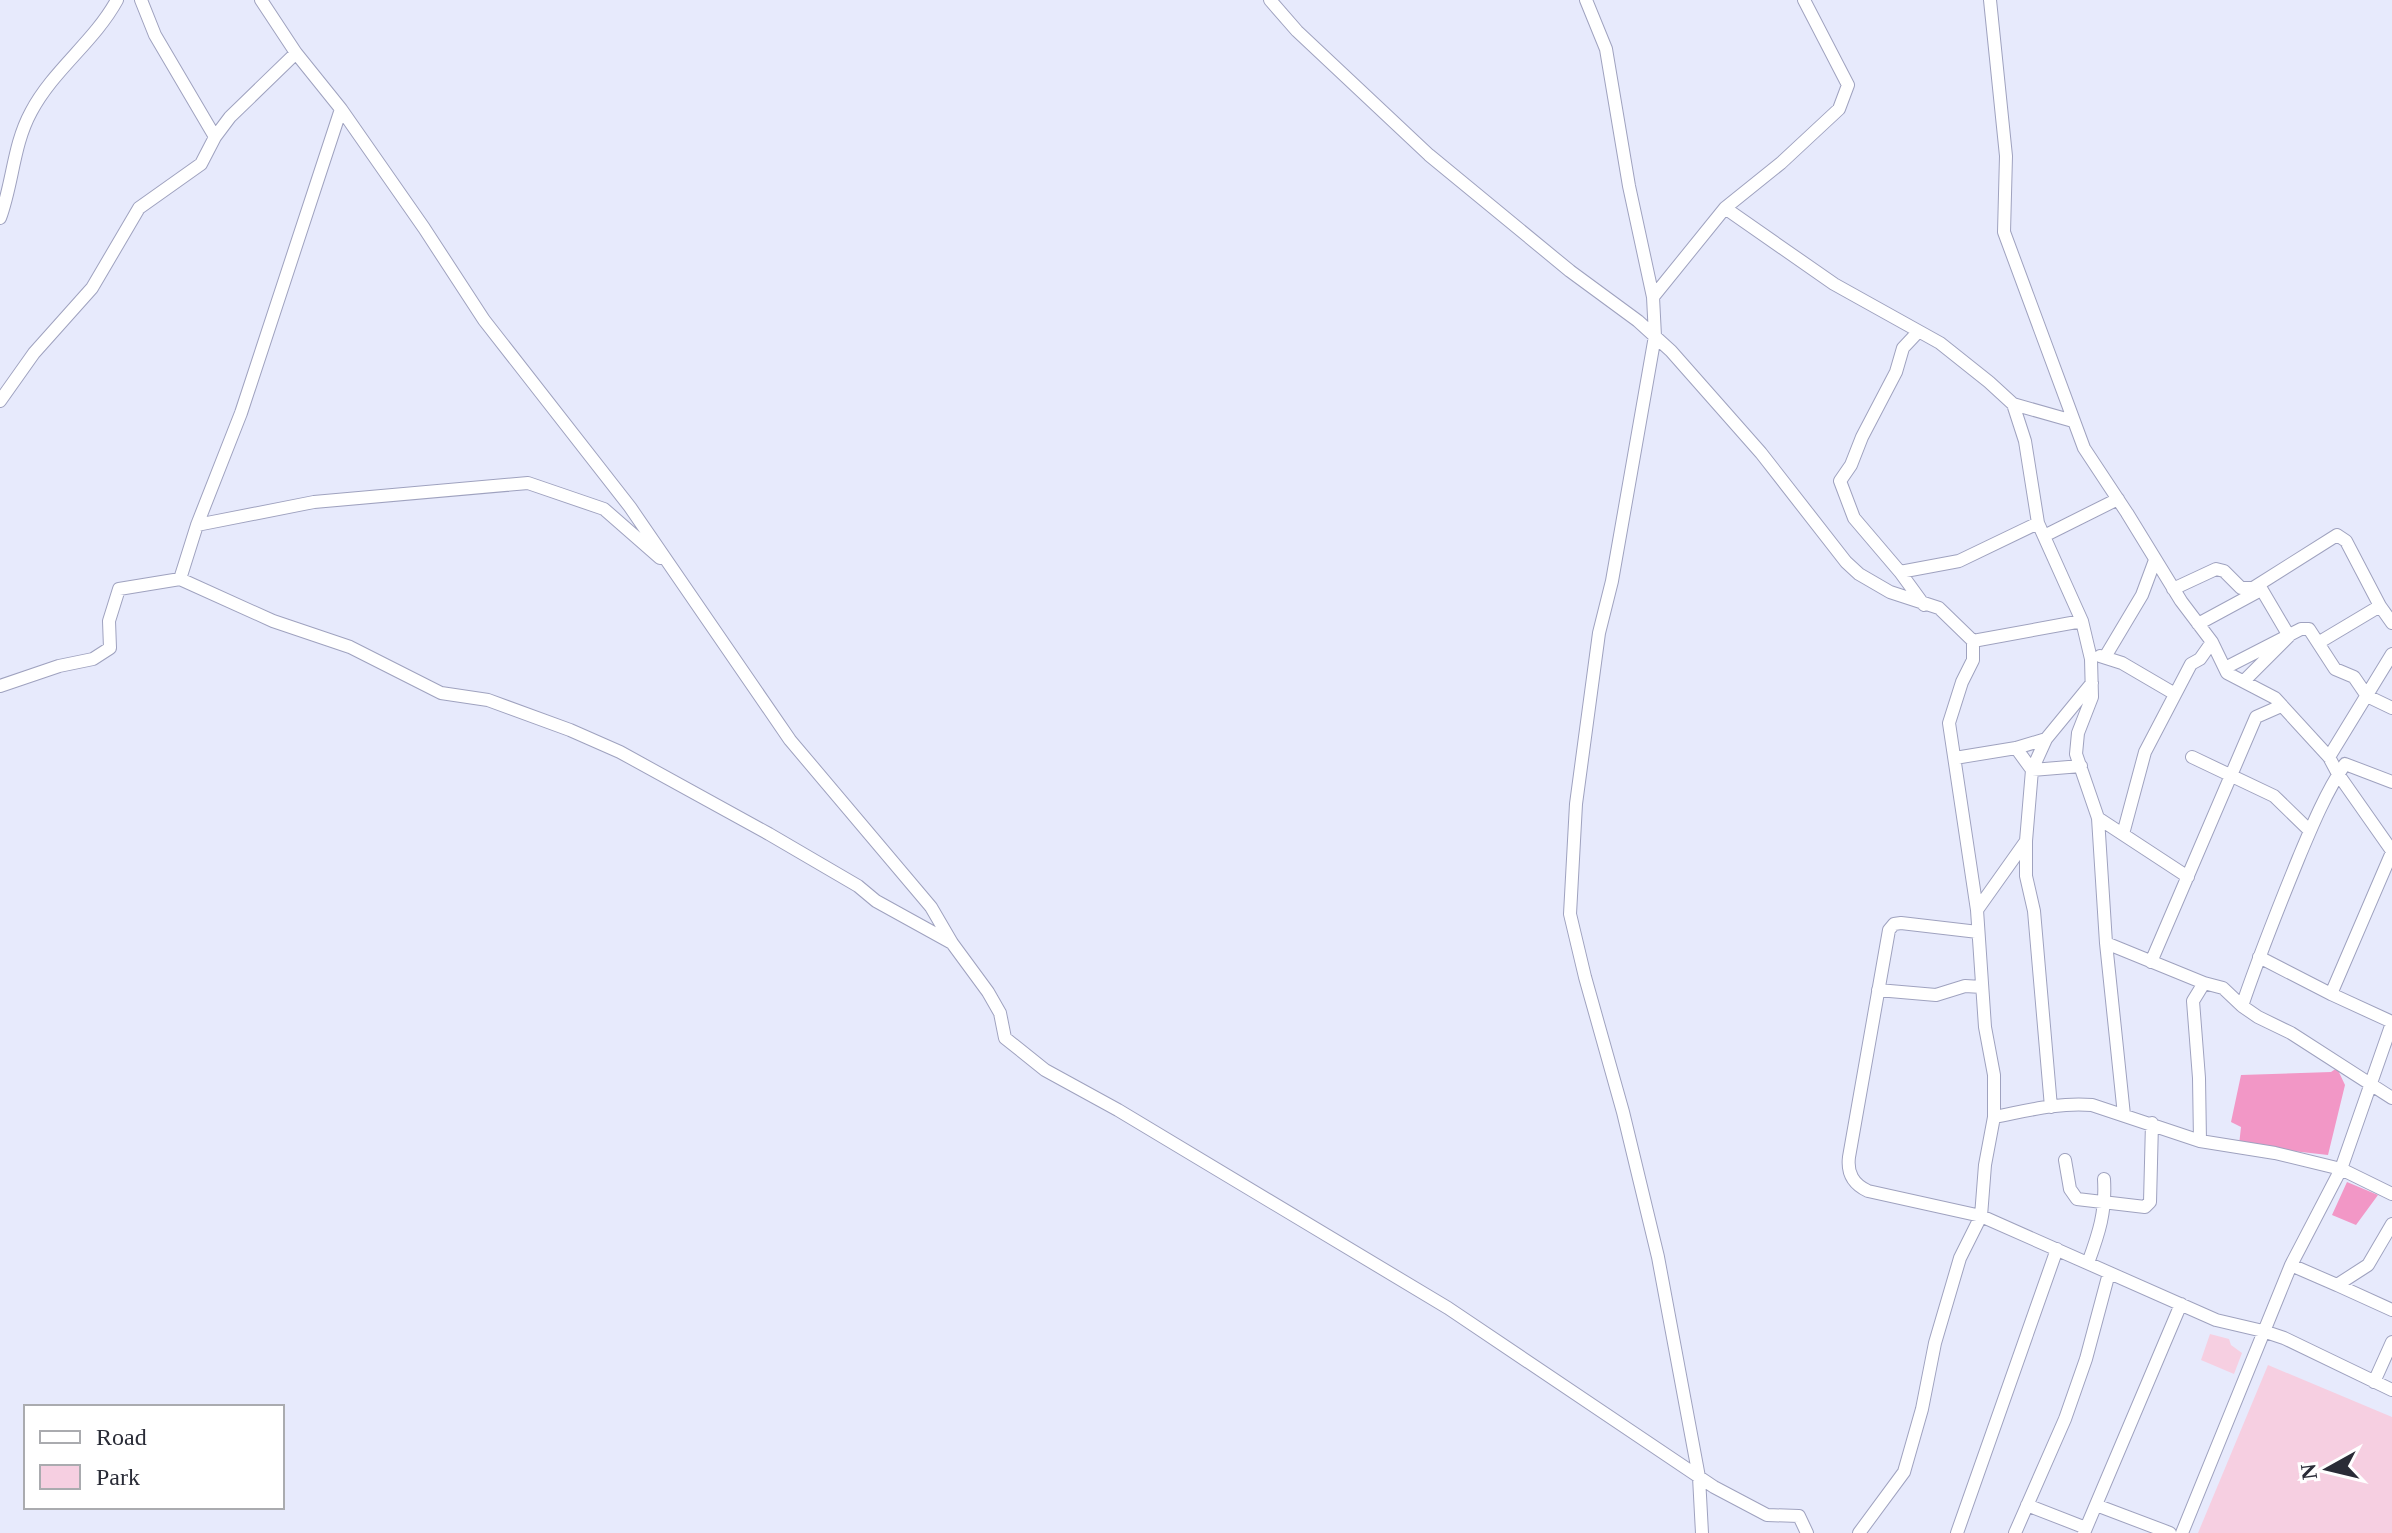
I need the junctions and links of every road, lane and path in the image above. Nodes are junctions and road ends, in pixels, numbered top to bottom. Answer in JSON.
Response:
{"nodes":[{"id":1,"x":117,"y":0,"type":"edge"},
{"id":2,"x":141,"y":0,"type":"edge"},
{"id":3,"x":261,"y":0,"type":"edge"},
{"id":4,"x":1270,"y":0,"type":"edge"},
{"id":5,"x":1586,"y":0,"type":"edge"},
{"id":6,"x":1804,"y":0,"type":"edge"},
{"id":7,"x":1990,"y":0,"type":"edge"},
{"id":8,"x":296,"y":53,"type":"junction"},
{"id":9,"x":341,"y":109,"type":"junction"},
{"id":10,"x":215,"y":137,"type":"junction"},
{"id":11,"x":1725,"y":208,"type":"junction"},
{"id":12,"x":0,"y":218,"type":"edge"},
{"id":13,"x":1653,"y":297,"type":"junction"},
{"id":14,"x":1918,"y":332,"type":"junction"},
{"id":15,"x":1655,"y":336,"type":"junction"},
{"id":16,"x":0,"y":401,"type":"edge"},
{"id":17,"x":2013,"y":404,"type":"junction"},
{"id":18,"x":2073,"y":421,"type":"junction"},
{"id":19,"x":2118,"y":499,"type":"junction"},
{"id":20,"x":2038,"y":523,"type":"junction"},
{"id":21,"x":197,"y":525,"type":"junction"},
{"id":22,"x":2044,"y":536,"type":"junction"},
{"id":23,"x":2155,"y":560,"type":"junction"},
{"id":24,"x":674,"y":572,"type":"junction"},
{"id":25,"x":1900,"y":572,"type":"junction"},
{"id":26,"x":180,"y":579,"type":"junction"},
{"id":27,"x":2260,"y":587,"type":"junction"},
{"id":28,"x":2173,"y":589,"type":"junction"},
{"id":29,"x":1924,"y":605,"type":"junction"},
{"id":30,"x":2380,"y":606,"type":"junction"},
{"id":31,"x":2082,"y":621,"type":"junction"},
{"id":32,"x":2392,"y":623,"type":"edge"},
{"id":33,"x":2198,"y":624,"type":"junction"},
{"id":34,"x":2289,"y":636,"type":"junction"},
{"id":35,"x":1973,"y":641,"type":"junction"},
{"id":36,"x":2212,"y":642,"type":"junction"},
{"id":37,"x":2318,"y":643,"type":"junction"},
{"id":38,"x":2392,"y":654,"type":"edge"},
{"id":39,"x":2090,"y":655,"type":"junction"},
{"id":40,"x":2105,"y":657,"type":"junction"},
{"id":41,"x":2225,"y":668,"type":"junction"},
{"id":42,"x":2244,"y":681,"type":"junction"},
{"id":43,"x":2092,"y":683,"type":"junction"},
{"id":44,"x":0,"y":686,"type":"edge"},
{"id":45,"x":2175,"y":694,"type":"junction"},
{"id":46,"x":2367,"y":696,"type":"junction"},
{"id":47,"x":2281,"y":706,"type":"junction"},
{"id":48,"x":2392,"y":708,"type":"edge"},
{"id":49,"x":2046,"y":739,"type":"junction"},
{"id":50,"x":2016,"y":748,"type":"junction"},
{"id":51,"x":2192,"y":757,"type":"dead end"},
{"id":52,"x":2329,"y":757,"type":"junction"},
{"id":53,"x":1955,"y":758,"type":"junction"},
{"id":54,"x":2081,"y":766,"type":"junction"},
{"id":55,"x":2032,"y":770,"type":"junction"},
{"id":56,"x":2338,"y":774,"type":"junction"},
{"id":57,"x":2232,"y":775,"type":"junction"},
{"id":58,"x":2392,"y":782,"type":"edge"},
{"id":59,"x":2098,"y":818,"type":"junction"},
{"id":60,"x":2310,"y":831,"type":"junction"},
{"id":61,"x":2123,"y":834,"type":"junction"},
{"id":62,"x":2026,"y":841,"type":"junction"},
{"id":63,"x":2392,"y":851,"type":"edge"},
{"id":64,"x":2188,"y":877,"type":"junction"},
{"id":65,"x":1977,"y":910,"type":"junction"},
{"id":66,"x":1978,"y":932,"type":"junction"},
{"id":67,"x":952,"y":943,"type":"junction"},
{"id":68,"x":2106,"y":943,"type":"junction"},
{"id":69,"x":2259,"y":957,"type":"junction"},
{"id":70,"x":2151,"y":962,"type":"junction"},
{"id":71,"x":2204,"y":983,"type":"junction"},
{"id":72,"x":1982,"y":987,"type":"junction"},
{"id":73,"x":1878,"y":990,"type":"junction"},
{"id":74,"x":2331,"y":994,"type":"junction"},
{"id":75,"x":2242,"y":1006,"type":"junction"},
{"id":76,"x":2392,"y":1022,"type":"edge"},
{"id":77,"x":2371,"y":1086,"type":"junction"},
{"id":78,"x":2392,"y":1098,"type":"edge"},
{"id":79,"x":2051,"y":1107,"type":"junction"},
{"id":80,"x":2124,"y":1115,"type":"junction"},
{"id":81,"x":1994,"y":1117,"type":"junction"},
{"id":82,"x":2152,"y":1123,"type":"junction"},
{"id":83,"x":2200,"y":1141,"type":"junction"},
{"id":84,"x":2065,"y":1160,"type":"dead end"},
{"id":85,"x":2341,"y":1169,"type":"junction"},
{"id":86,"x":2104,"y":1179,"type":"dead end"},
{"id":87,"x":2392,"y":1194,"type":"edge"},
{"id":88,"x":2105,"y":1203,"type":"junction"},
{"id":89,"x":1981,"y":1216,"type":"junction"},
{"id":90,"x":2392,"y":1224,"type":"edge"},
{"id":91,"x":2057,"y":1249,"type":"junction"},
{"id":92,"x":2088,"y":1263,"type":"junction"},
{"id":93,"x":2291,"y":1265,"type":"junction"},
{"id":94,"x":2109,"y":1273,"type":"junction"},
{"id":95,"x":2337,"y":1285,"type":"junction"},
{"id":96,"x":2181,"y":1304,"type":"junction"},
{"id":97,"x":2392,"y":1310,"type":"edge"},
{"id":98,"x":2263,"y":1331,"type":"junction"},
{"id":99,"x":2392,"y":1342,"type":"edge"},
{"id":100,"x":2374,"y":1382,"type":"junction"},
{"id":101,"x":2392,"y":1390,"type":"edge"},
{"id":102,"x":1699,"y":1477,"type":"junction"},
{"id":103,"x":2027,"y":1505,"type":"junction"},
{"id":104,"x":2096,"y":1505,"type":"junction"},
{"id":105,"x":2085,"y":1531,"type":"edge"},
{"id":106,"x":1702,"y":1533,"type":"edge"},
{"id":107,"x":1807,"y":1533,"type":"edge"},
{"id":108,"x":1859,"y":1533,"type":"edge"},
{"id":109,"x":1957,"y":1533,"type":"edge"},
{"id":110,"x":2015,"y":1533,"type":"edge"},
{"id":111,"x":2170,"y":1533,"type":"edge"},
{"id":112,"x":2182,"y":1533,"type":"edge"}],
"edges":[{"from":1,"to":12,"type":"street"},
{"from":2,"to":10,"type":"street"},
{"from":3,"to":8,"type":"street"},
{"from":4,"to":15,"type":"street"},
{"from":5,"to":13,"type":"street"},
{"from":6,"to":11,"type":"street"},
{"from":7,"to":18,"type":"street"},
{"from":8,"to":9,"type":"street"},
{"from":8,"to":10,"type":"street"},
{"from":9,"to":21,"type":"street"},
{"from":9,"to":24,"type":"street"},
{"from":10,"to":16,"type":"street"},
{"from":11,"to":13,"type":"street"},
{"from":11,"to":14,"type":"street"},
{"from":13,"to":15,"type":"street"},
{"from":14,"to":17,"type":"street"},
{"from":14,"to":25,"type":"street"},
{"from":15,"to":29,"type":"street"},
{"from":15,"to":102,"type":"street"},
{"from":17,"to":18,"type":"street"},
{"from":17,"to":20,"type":"street"},
{"from":18,"to":19,"type":"street"},
{"from":19,"to":22,"type":"street"},
{"from":19,"to":23,"type":"street"},
{"from":20,"to":22,"type":"street"},
{"from":20,"to":25,"type":"street"},
{"from":21,"to":24,"type":"street"},
{"from":21,"to":26,"type":"street"},
{"from":22,"to":31,"type":"street"},
{"from":23,"to":28,"type":"street"},
{"from":23,"to":40,"type":"street"},
{"from":24,"to":67,"type":"street"},
{"from":25,"to":29,"type":"street"},
{"from":26,"to":44,"type":"street"},
{"from":26,"to":67,"type":"street"},
{"from":27,"to":28,"type":"street"},
{"from":27,"to":30,"type":"street"},
{"from":27,"to":33,"type":"street"},
{"from":27,"to":34,"type":"street"},
{"from":28,"to":33,"type":"street"},
{"from":29,"to":35,"type":"street"},
{"from":30,"to":32,"type":"street"},
{"from":30,"to":37,"type":"street"},
{"from":31,"to":35,"type":"street"},
{"from":31,"to":39,"type":"street"},
{"from":33,"to":36,"type":"street"},
{"from":34,"to":37,"type":"street"},
{"from":34,"to":41,"type":"street"},
{"from":34,"to":42,"type":"street"},
{"from":35,"to":53,"type":"street"},
{"from":36,"to":41,"type":"street"},
{"from":36,"to":45,"type":"street"},
{"from":37,"to":46,"type":"street"},
{"from":38,"to":46,"type":"street"},
{"from":39,"to":40,"type":"street"},
{"from":39,"to":43,"type":"street"},
{"from":40,"to":45,"type":"street"},
{"from":41,"to":42,"type":"street"},
{"from":42,"to":47,"type":"street"},
{"from":43,"to":49,"type":"street"},
{"from":43,"to":54,"type":"street"},
{"from":45,"to":61,"type":"street"},
{"from":46,"to":48,"type":"street"},
{"from":46,"to":52,"type":"street"},
{"from":47,"to":52,"type":"street"},
{"from":47,"to":57,"type":"street"},
{"from":49,"to":50,"type":"street"},
{"from":49,"to":55,"type":"street"},
{"from":50,"to":53,"type":"street"},
{"from":50,"to":55,"type":"street"},
{"from":51,"to":57,"type":"street"},
{"from":52,"to":56,"type":"street"},
{"from":53,"to":65,"type":"street"},
{"from":54,"to":55,"type":"street"},
{"from":54,"to":59,"type":"street"},
{"from":55,"to":62,"type":"street"},
{"from":56,"to":58,"type":"street"},
{"from":56,"to":60,"type":"street"},
{"from":56,"to":63,"type":"street"},
{"from":57,"to":60,"type":"street"},
{"from":57,"to":64,"type":"street"},
{"from":59,"to":61,"type":"street"},
{"from":59,"to":68,"type":"street"},
{"from":60,"to":69,"type":"street"},
{"from":61,"to":64,"type":"street"},
{"from":62,"to":65,"type":"street"},
{"from":62,"to":79,"type":"street"},
{"from":63,"to":74,"type":"street"},
{"from":64,"to":70,"type":"street"},
{"from":65,"to":66,"type":"street"},
{"from":66,"to":72,"type":"street"},
{"from":66,"to":73,"type":"street"},
{"from":67,"to":102,"type":"street"},
{"from":68,"to":70,"type":"street"},
{"from":68,"to":80,"type":"street"},
{"from":69,"to":74,"type":"street"},
{"from":69,"to":75,"type":"street"},
{"from":70,"to":71,"type":"street"},
{"from":71,"to":75,"type":"street"},
{"from":71,"to":83,"type":"street"},
{"from":72,"to":73,"type":"street"},
{"from":72,"to":81,"type":"street"},
{"from":73,"to":89,"type":"street"},
{"from":74,"to":76,"type":"street"},
{"from":75,"to":77,"type":"street"},
{"from":76,"to":77,"type":"street"},
{"from":77,"to":78,"type":"street"},
{"from":77,"to":85,"type":"street"},
{"from":79,"to":80,"type":"street"},
{"from":79,"to":81,"type":"street"},
{"from":80,"to":82,"type":"street"},
{"from":81,"to":89,"type":"street"},
{"from":82,"to":83,"type":"street"},
{"from":82,"to":88,"type":"street"},
{"from":83,"to":85,"type":"street"},
{"from":84,"to":88,"type":"street"},
{"from":85,"to":87,"type":"street"},
{"from":85,"to":93,"type":"street"},
{"from":86,"to":88,"type":"street"},
{"from":88,"to":92,"type":"street"},
{"from":89,"to":91,"type":"street"},
{"from":89,"to":108,"type":"street"},
{"from":90,"to":95,"type":"street"},
{"from":91,"to":92,"type":"street"},
{"from":91,"to":109,"type":"street"},
{"from":92,"to":94,"type":"street"},
{"from":93,"to":95,"type":"street"},
{"from":93,"to":98,"type":"street"},
{"from":94,"to":96,"type":"street"},
{"from":94,"to":103,"type":"street"},
{"from":95,"to":97,"type":"street"},
{"from":96,"to":98,"type":"street"},
{"from":96,"to":104,"type":"street"},
{"from":98,"to":100,"type":"street"},
{"from":98,"to":112,"type":"street"},
{"from":99,"to":100,"type":"street"},
{"from":100,"to":101,"type":"street"},
{"from":102,"to":106,"type":"street"},
{"from":102,"to":107,"type":"street"},
{"from":103,"to":105,"type":"street"},
{"from":103,"to":110,"type":"street"},
{"from":104,"to":105,"type":"street"},
{"from":104,"to":111,"type":"street"}]}
